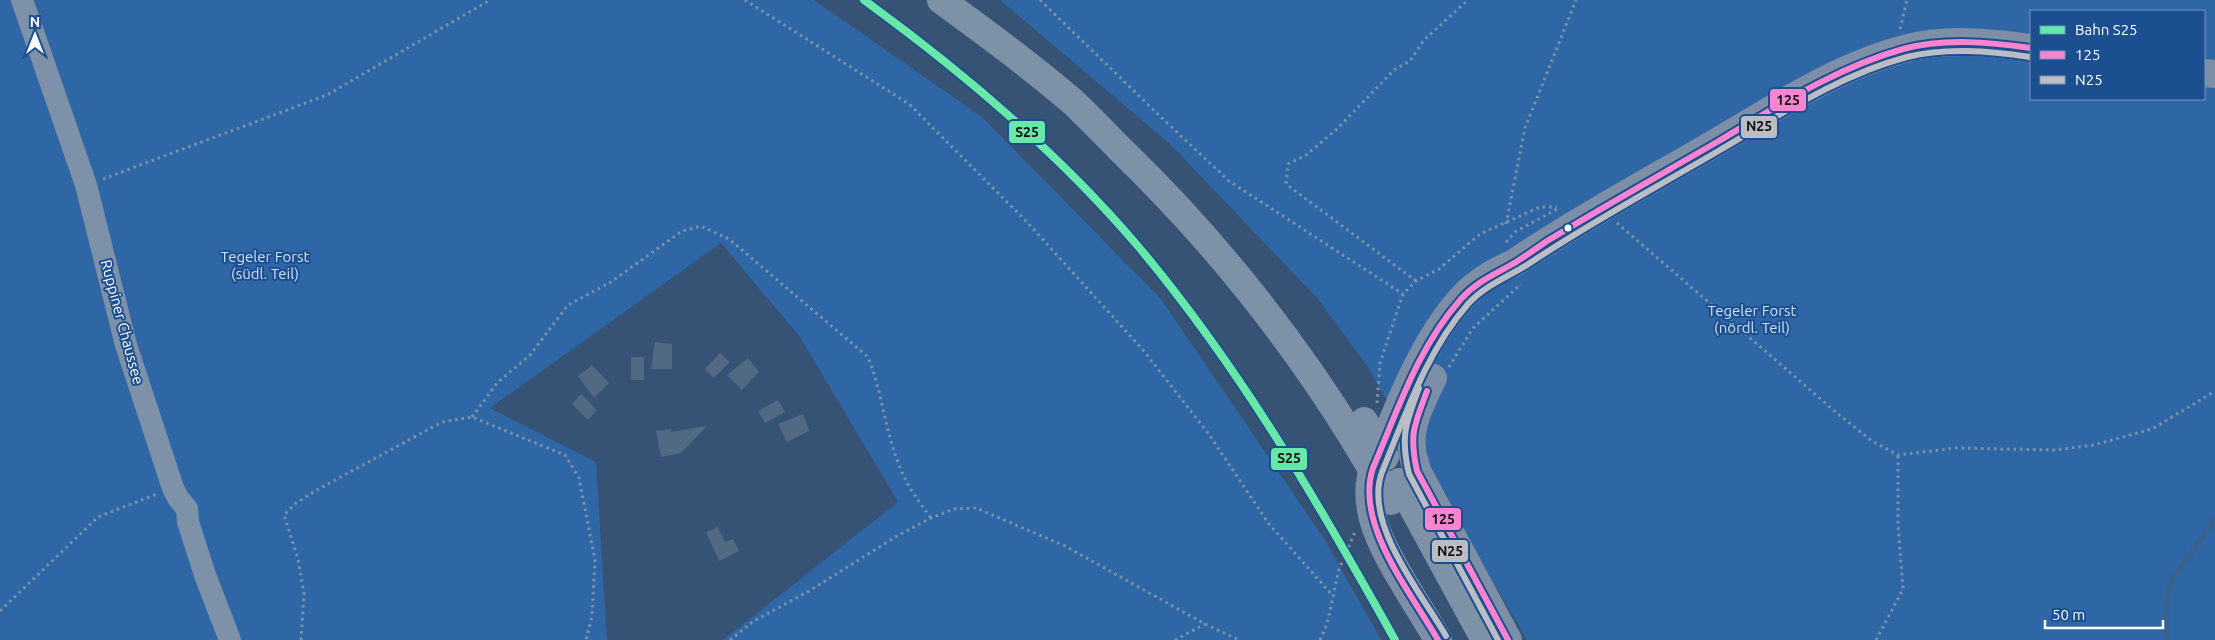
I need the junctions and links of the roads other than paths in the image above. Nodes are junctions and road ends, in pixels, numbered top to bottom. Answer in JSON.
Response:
{"nodes":[{"id":1,"x":22,"y":0,"type":"edge"},
{"id":2,"x":941,"y":0,"type":"edge"},
{"id":3,"x":972,"y":0,"type":"edge"},
{"id":4,"x":2030,"y":48,"type":"edge"},
{"id":5,"x":1519,"y":272,"type":"junction"},
{"id":6,"x":1366,"y":423,"type":"junction"},
{"id":7,"x":1395,"y":492,"type":"junction"},
{"id":8,"x":230,"y":640,"type":"edge"},
{"id":9,"x":1438,"y":640,"type":"edge"},
{"id":10,"x":1465,"y":640,"type":"edge"},
{"id":11,"x":1485,"y":640,"type":"edge"},
{"id":12,"x":1508,"y":640,"type":"edge"}],
"edges":[{"from":1,"to":8,"type":"street","name":"Ruppiner Chaussee"},
{"from":2,"to":6,"type":"highway"},
{"from":3,"to":6,"type":"highway"},
{"from":4,"to":5,"type":"main road"},
{"from":5,"to":9,"type":"main road"},
{"from":5,"to":12,"type":"main road"},
{"from":6,"to":7,"type":"highway","bridge":true},
{"from":7,"to":10,"type":"highway"},
{"from":7,"to":11,"type":"highway"}]}
